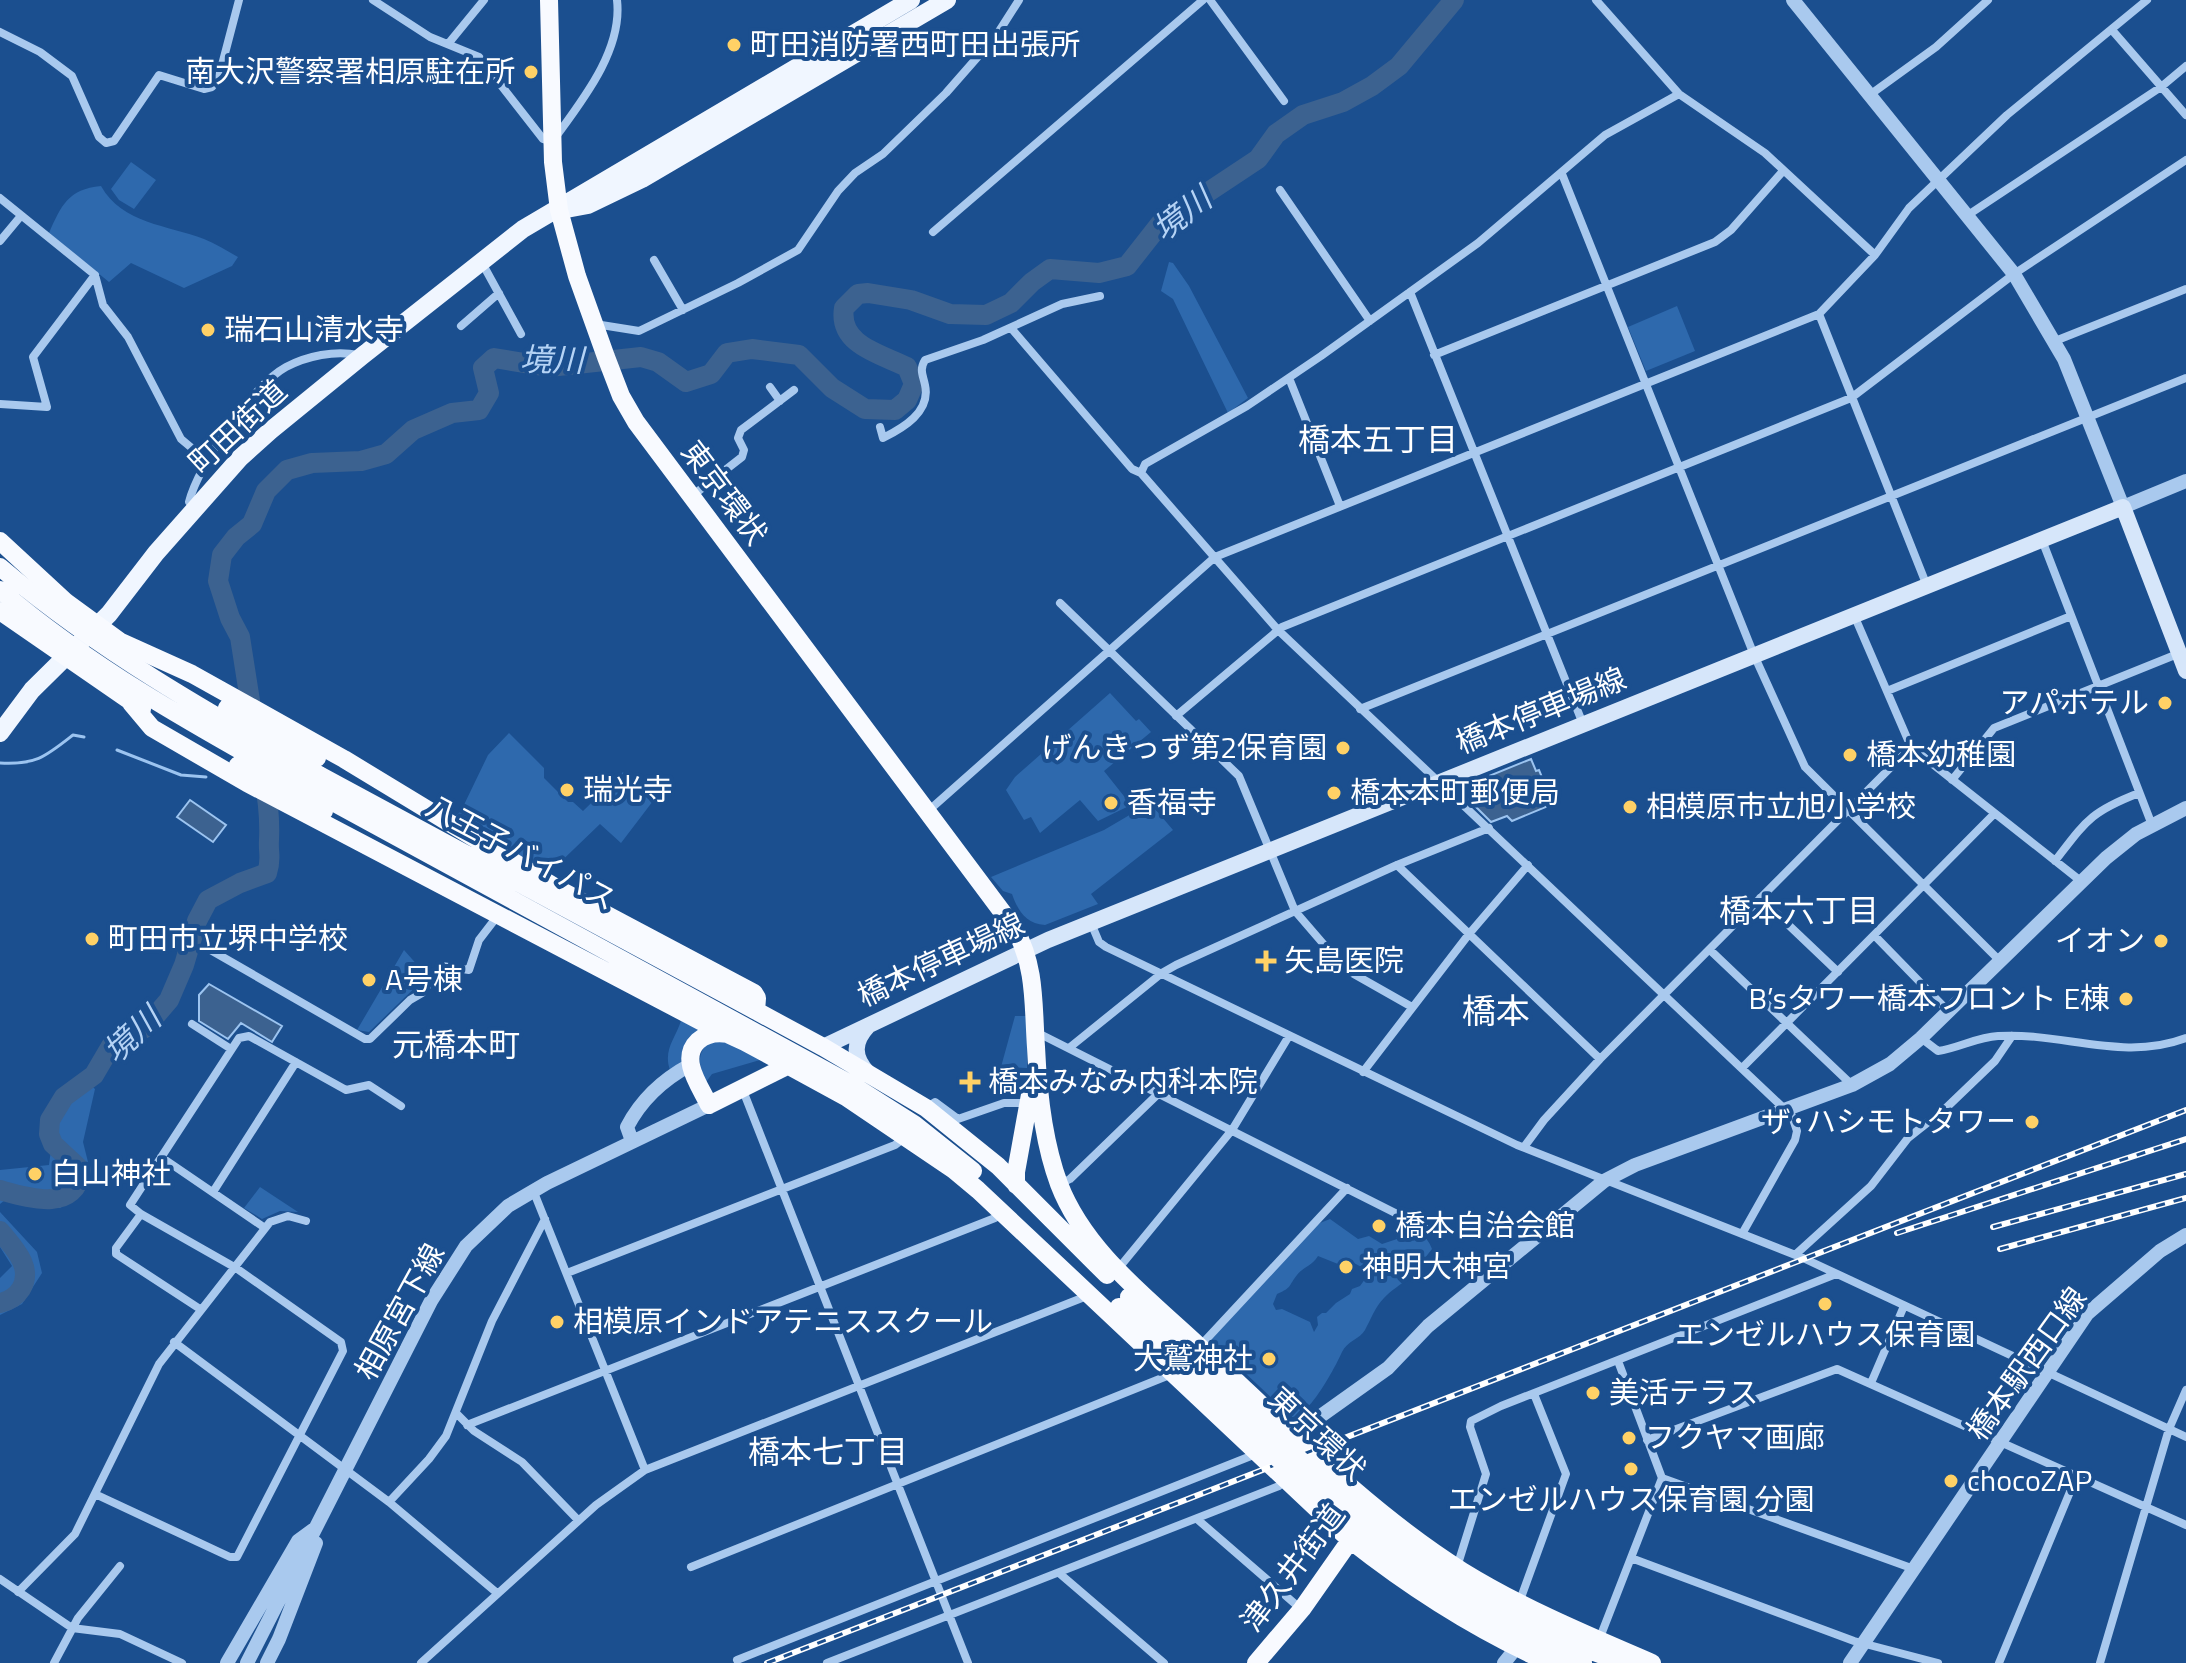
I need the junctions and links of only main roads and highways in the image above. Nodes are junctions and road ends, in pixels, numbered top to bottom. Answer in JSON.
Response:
{"nodes":[{"id":1,"x":549,"y":0,"type":"edge"},
{"id":2,"x":947,"y":0,"type":"edge"},
{"id":3,"x":919,"y":6,"type":"edge"},
{"id":4,"x":559,"y":210,"type":"junction"},
{"id":5,"x":0,"y":541,"type":"edge"},
{"id":6,"x":0,"y":567,"type":"edge"},
{"id":7,"x":0,"y":590,"type":"edge"},
{"id":8,"x":0,"y":611,"type":"edge"},
{"id":9,"x":97,"y":626,"type":"junction"},
{"id":10,"x":2183,"y":652,"type":"edge"},
{"id":11,"x":63,"y":656,"type":"junction"},
{"id":12,"x":2186,"y":671,"type":"edge"},
{"id":13,"x":228,"y":702,"type":"junction"},
{"id":14,"x":131,"y":703,"type":"junction"},
{"id":15,"x":0,"y":733,"type":"edge"},
{"id":16,"x":318,"y":767,"type":"junction"},
{"id":17,"x":317,"y":808,"type":"junction"},
{"id":18,"x":584,"y":940,"type":"junction"},
{"id":19,"x":1025,"y":950,"type":"junction"},
{"id":20,"x":756,"y":1011,"type":"junction"},
{"id":21,"x":869,"y":1024,"type":"junction"},
{"id":22,"x":734,"y":1036,"type":"junction"},
{"id":23,"x":823,"y":1047,"type":"junction"},
{"id":24,"x":1036,"y":1051,"type":"junction"},
{"id":25,"x":797,"y":1061,"type":"junction"},
{"id":26,"x":868,"y":1073,"type":"junction"},
{"id":27,"x":1016,"y":1185,"type":"junction"},
{"id":28,"x":1006,"y":1209,"type":"junction"},
{"id":29,"x":1124,"y":1302,"type":"junction"},
{"id":30,"x":1251,"y":1396,"type":"junction"},
{"id":31,"x":1226,"y":1425,"type":"junction"},
{"id":32,"x":1374,"y":1507,"type":"junction"},
{"id":33,"x":1350,"y":1540,"type":"junction"},
{"id":34,"x":1475,"y":1602,"type":"junction"},
{"id":35,"x":1256,"y":1663,"type":"edge"},
{"id":36,"x":1550,"y":1663,"type":"edge"},
{"id":37,"x":1583,"y":1663,"type":"edge"},
{"id":38,"x":1623,"y":1663,"type":"edge"},
{"id":39,"x":1652,"y":1663,"type":"edge"}],
"edges":[{"from":1,"to":4,"type":"highway","name":"東京環状"},
{"from":2,"to":3,"type":"main road","name":"町田街道"},
{"from":3,"to":4,"type":"main road","name":"町田街道"},
{"from":4,"to":9,"type":"main road","name":"町田街道"},
{"from":4,"to":19,"type":"highway","name":"東京環状"},
{"from":5,"to":9,"type":"highway"},
{"from":6,"to":16,"type":"highway","bridge":true},
{"from":7,"to":17,"type":"highway","name":"八王子バイパス","bridge":true},
{"from":8,"to":11,"type":"highway"},
{"from":9,"to":11,"type":"main road","name":"町田街道"},
{"from":9,"to":13,"type":"highway"},
{"from":10,"to":12,"type":"main road"},
{"from":10,"to":19,"type":"main road","name":"橋本停車場線"},
{"from":11,"to":14,"type":"highway"},
{"from":11,"to":15,"type":"main road","name":"町田街道"},
{"from":13,"to":16,"type":"highway","bridge":true},
{"from":13,"to":20,"type":"highway"},
{"from":14,"to":17,"type":"highway","bridge":true},
{"from":14,"to":17,"type":"highway"},
{"from":16,"to":20,"type":"highway","name":"八王子バイパス"},
{"from":17,"to":18,"type":"highway","name":"八王子バイパス"},
{"from":17,"to":22,"type":"highway"},
{"from":18,"to":22,"type":"highway"},
{"from":18,"to":25,"type":"highway","name":"八王子バイパス"},
{"from":19,"to":21,"type":"main road","name":"橋本停車場線"},
{"from":19,"to":24,"type":"highway","name":"東京環状"},
{"from":20,"to":23,"type":"highway","name":"八王子バイパス"},
{"from":21,"to":23,"type":"main road","name":"橋本停車場線"},
{"from":21,"to":26,"type":"main road"},
{"from":22,"to":25,"type":"highway"},
{"from":22,"to":25,"type":"highway"},
{"from":23,"to":25,"type":"highway"},
{"from":23,"to":26,"type":"highway","name":"八王子バイパス"},
{"from":24,"to":27,"type":"highway"},
{"from":24,"to":30,"type":"highway"},
{"from":25,"to":28,"type":"highway"},
{"from":25,"to":28,"type":"highway","name":"八王子バイパス"},
{"from":26,"to":27,"type":"highway","name":"八王子バイパス"},
{"from":27,"to":29,"type":"highway","name":"東京環状"},
{"from":28,"to":29,"type":"highway","name":"東京環状"},
{"from":28,"to":31,"type":"highway"},
{"from":29,"to":34,"type":"highway","name":"東京環状","bridge":true},
{"from":30,"to":31,"type":"highway"},
{"from":30,"to":32,"type":"highway"},
{"from":31,"to":33,"type":"highway"},
{"from":32,"to":33,"type":"highway","name":"津久井街道"},
{"from":32,"to":39,"type":"highway"},
{"from":33,"to":35,"type":"highway","name":"津久井街道"},
{"from":33,"to":36,"type":"highway"},
{"from":34,"to":37,"type":"highway","name":"東京環状"},
{"from":34,"to":38,"type":"highway","name":"東京環状"}]}
